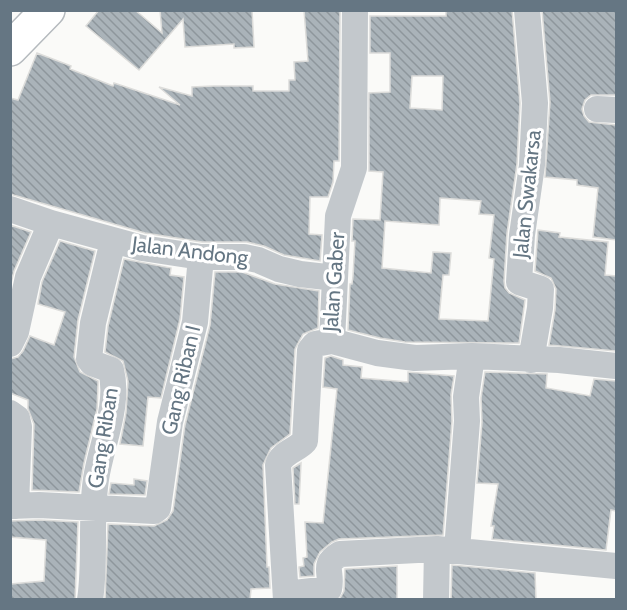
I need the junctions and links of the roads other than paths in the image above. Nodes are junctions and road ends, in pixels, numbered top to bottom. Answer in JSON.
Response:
{"nodes":[{"id":1,"x":48,"y":10,"type":"edge"},
{"id":2,"x":355,"y":10,"type":"edge"},
{"id":3,"x":527,"y":10,"type":"edge"},
{"id":4,"x":10,"y":49,"type":"edge"},
{"id":5,"x":10,"y":209,"type":"edge"},
{"id":6,"x":51,"y":223,"type":"junction"},
{"id":7,"x":113,"y":241,"type":"junction"},
{"id":8,"x":201,"y":256,"type":"junction"},
{"id":9,"x":335,"y":278,"type":"junction"},
{"id":10,"x":332,"y":341,"type":"junction"},
{"id":11,"x":10,"y":344,"type":"edge"},
{"id":12,"x":472,"y":356,"type":"junction"},
{"id":13,"x":531,"y":360,"type":"junction"},
{"id":14,"x":616,"y":366,"type":"edge"},
{"id":15,"x":10,"y":412,"type":"edge"},
{"id":16,"x":13,"y":506,"type":"edge"},
{"id":17,"x":94,"y":508,"type":"junction"},
{"id":18,"x":447,"y":550,"type":"junction"},
{"id":19,"x":616,"y":566,"type":"edge"},
{"id":20,"x":286,"y":597,"type":"edge"},
{"id":21,"x":90,"y":600,"type":"edge"},
{"id":22,"x":436,"y":600,"type":"edge"}],
"edges":[{"from":1,"to":4,"type":"main road"},
{"from":2,"to":9,"type":"street","name":"Jalan Gaber"},
{"from":3,"to":13,"type":"street","name":"Jalan Swakarsa"},
{"from":5,"to":6,"type":"street","name":"Jalan Andong"},
{"from":6,"to":7,"type":"street","name":"Jalan Andong"},
{"from":6,"to":11,"type":"street"},
{"from":7,"to":8,"type":"street","name":"Jalan Andong"},
{"from":7,"to":17,"type":"street","name":"Gang Riban"},
{"from":8,"to":9,"type":"street","name":"Jalan Andong"},
{"from":8,"to":17,"type":"street","name":"Gang Riban I"},
{"from":9,"to":10,"type":"street","name":"Jalan Gaber"},
{"from":10,"to":12,"type":"street"},
{"from":10,"to":20,"type":"street","name":"Jalan Gaber"},
{"from":12,"to":13,"type":"street"},
{"from":12,"to":18,"type":"street"},
{"from":13,"to":14,"type":"street"},
{"from":15,"to":16,"type":"street"},
{"from":16,"to":17,"type":"street"},
{"from":17,"to":21,"type":"street"},
{"from":18,"to":19,"type":"street"},
{"from":18,"to":20,"type":"street"},
{"from":18,"to":22,"type":"street"}]}
